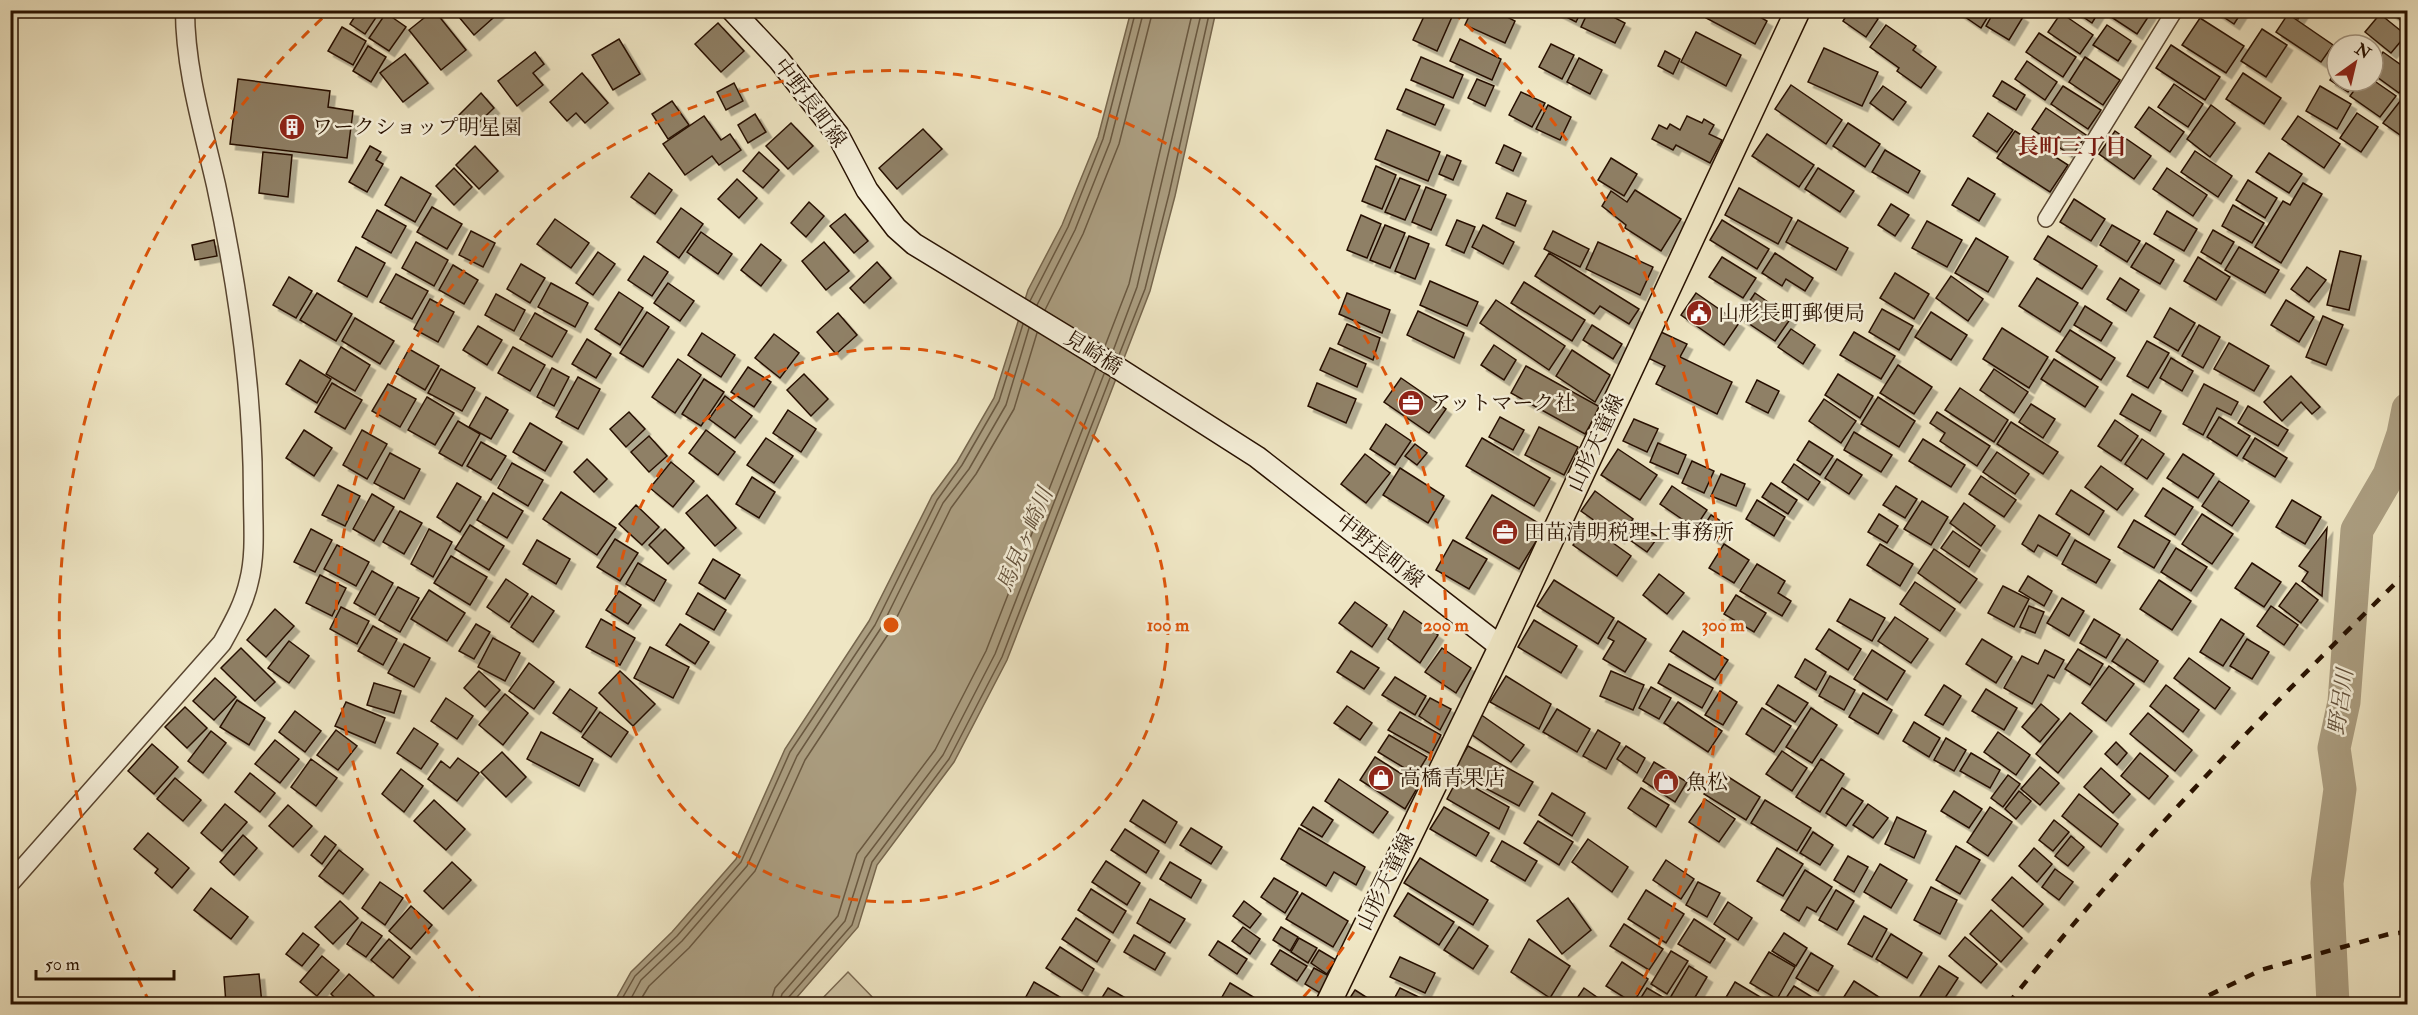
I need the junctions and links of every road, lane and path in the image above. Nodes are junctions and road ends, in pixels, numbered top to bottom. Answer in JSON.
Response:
{"nodes":[{"id":1,"x":185,"y":10,"type":"edge"},
{"id":2,"x":732,"y":10,"type":"edge"},
{"id":3,"x":1798,"y":10,"type":"edge"},
{"id":4,"x":2175,"y":10,"type":"edge"},
{"id":5,"x":2046,"y":219,"type":"dead end"},
{"id":6,"x":928,"y":251,"type":"joint"},
{"id":7,"x":1257,"y":457,"type":"joint"},
{"id":8,"x":1501,"y":647,"type":"junction"},
{"id":9,"x":10,"y":883,"type":"edge"},
{"id":10,"x":1328,"y":1005,"type":"edge"}],
"edges":[{"from":1,"to":9,"type":"street"},
{"from":2,"to":6,"type":"main road","name":"中野長町線"},
{"from":3,"to":8,"type":"main road","name":"山形天童線"},
{"from":4,"to":5,"type":"street"},
{"from":6,"to":7,"type":"main road","name":"見崎橋"},
{"from":7,"to":8,"type":"main road","name":"中野長町線"},
{"from":8,"to":10,"type":"main road","name":"山形天童線"}]}
